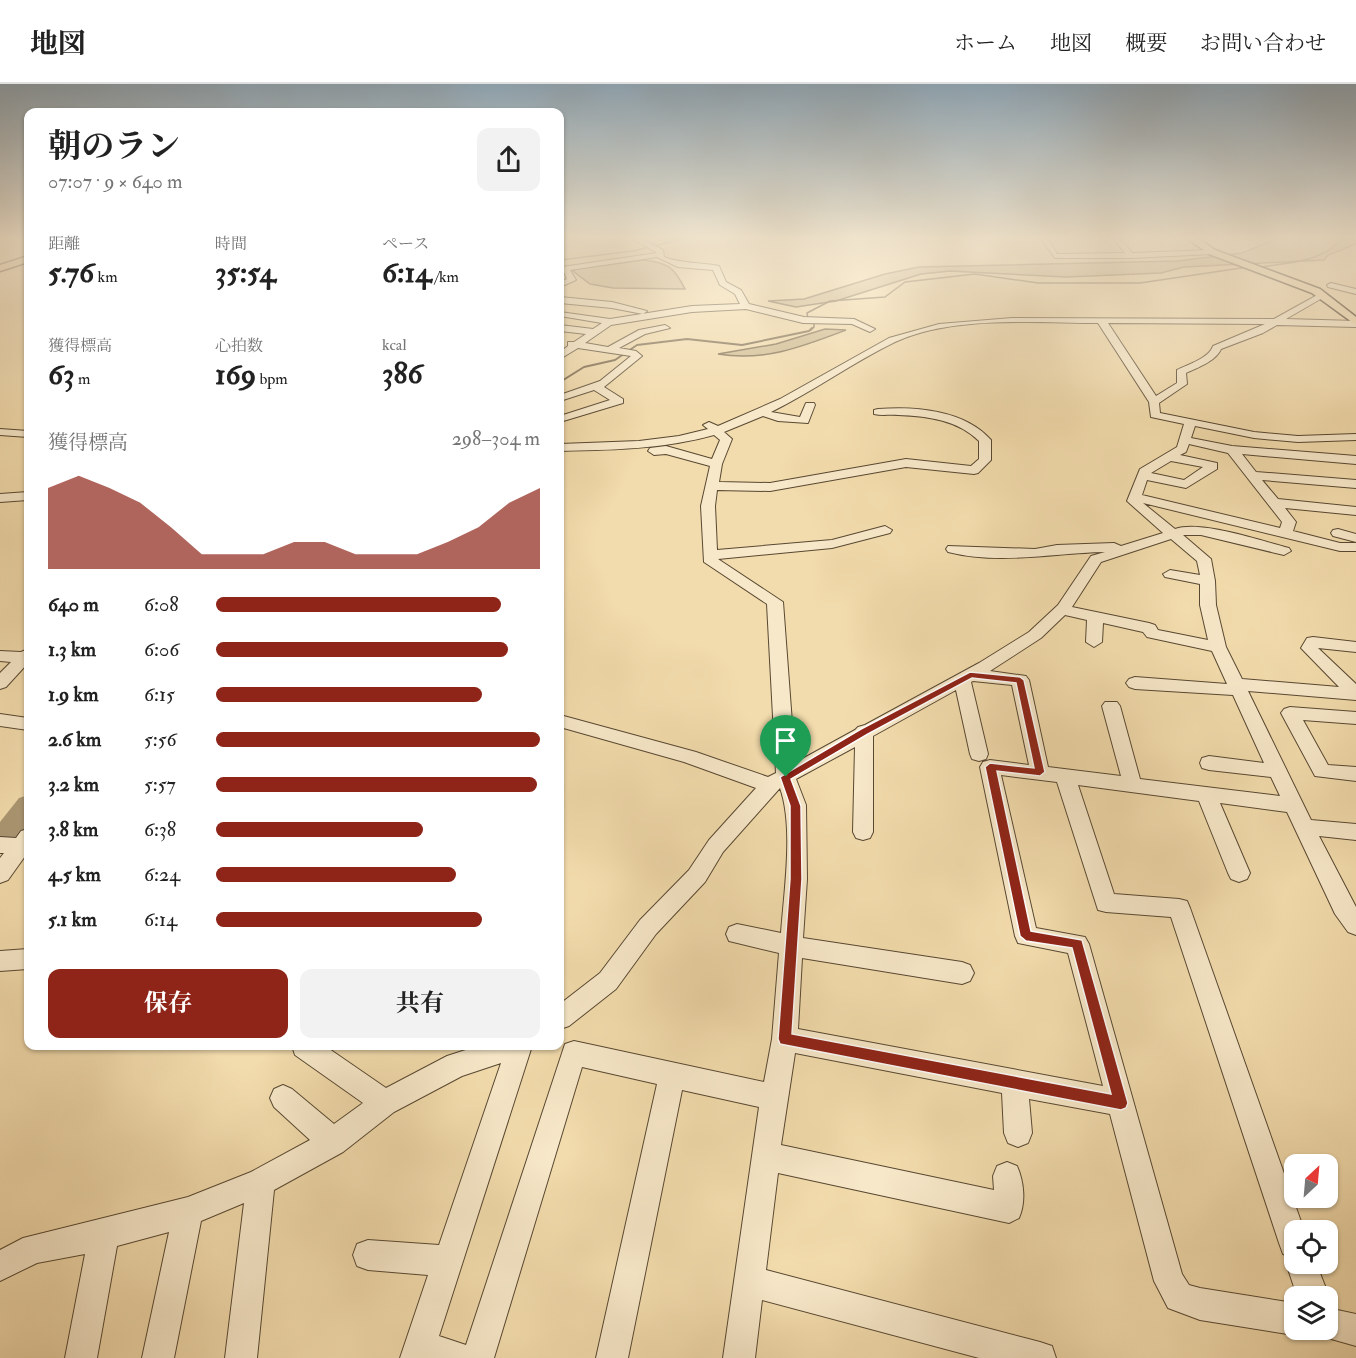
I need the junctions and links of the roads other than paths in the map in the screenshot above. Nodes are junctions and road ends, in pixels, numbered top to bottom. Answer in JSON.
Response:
{"nodes":[{"id":1,"x":742,"y":298,"type":"edge"},
{"id":2,"x":1316,"y":298,"type":"edge"},
{"id":3,"x":1326,"y":298,"type":"edge"},
{"id":4,"x":564,"y":300,"type":"edge"},
{"id":5,"x":746,"y":306,"type":"junction"},
{"id":6,"x":564,"y":315,"type":"edge"},
{"id":7,"x":650,"y":316,"type":"junction"},
{"id":8,"x":1101,"y":320,"type":"junction"},
{"id":9,"x":1355,"y":320,"type":"edge"},
{"id":10,"x":612,"y":321,"type":"junction"},
{"id":11,"x":1278,"y":322,"type":"junction"},
{"id":12,"x":564,"y":328,"type":"edge"},
{"id":13,"x":665,"y":328,"type":"dead end"},
{"id":14,"x":870,"y":329,"type":"dead end"},
{"id":15,"x":594,"y":332,"type":"junction"},
{"id":16,"x":564,"y":343,"type":"edge"},
{"id":17,"x":576,"y":345,"type":"junction"},
{"id":18,"x":612,"y":350,"type":"junction"},
{"id":19,"x":564,"y":353,"type":"edge"},
{"id":20,"x":597,"y":387,"type":"junction"},
{"id":21,"x":564,"y":397,"type":"edge"},
{"id":22,"x":1154,"y":402,"type":"junction"},
{"id":23,"x":810,"y":405,"type":"dead end"},
{"id":24,"x":761,"y":412,"type":"junction"},
{"id":25,"x":878,"y":412,"type":"dead end"},
{"id":26,"x":733,"y":413,"type":"dead end"},
{"id":27,"x":564,"y":418,"type":"edge"},
{"id":28,"x":1191,"y":421,"type":"junction"},
{"id":29,"x":713,"y":428,"type":"junction"},
{"id":30,"x":0,"y":432,"type":"edge"},
{"id":31,"x":24,"y":434,"type":"edge"},
{"id":32,"x":598,"y":436,"type":"dead end"},
{"id":33,"x":1356,"y":437,"type":"edge"},
{"id":34,"x":1298,"y":439,"type":"junction"},
{"id":35,"x":1185,"y":441,"type":"junction"},
{"id":36,"x":564,"y":447,"type":"edge"},
{"id":37,"x":1232,"y":450,"type":"junction"},
{"id":38,"x":564,"y":453,"type":"edge"},
{"id":39,"x":1314,"y":456,"type":"junction"},
{"id":40,"x":1170,"y":457,"type":"junction"},
{"id":41,"x":1356,"y":460,"type":"edge"},
{"id":42,"x":716,"y":464,"type":"junction"},
{"id":43,"x":1252,"y":475,"type":"junction"},
{"id":44,"x":1143,"y":476,"type":"junction"},
{"id":45,"x":1356,"y":484,"type":"edge"},
{"id":46,"x":712,"y":486,"type":"junction"},
{"id":47,"x":24,"y":496,"type":"edge"},
{"id":48,"x":1135,"y":497,"type":"junction"},
{"id":49,"x":0,"y":498,"type":"edge"},
{"id":50,"x":1275,"y":503,"type":"junction"},
{"id":51,"x":1356,"y":511,"type":"edge"},
{"id":52,"x":1182,"y":529,"type":"junction"},
{"id":53,"x":885,"y":530,"type":"dead end"},
{"id":54,"x":1286,"y":533,"type":"junction"},
{"id":55,"x":1338,"y":533,"type":"dead end"},
{"id":56,"x":1356,"y":538,"type":"edge"},
{"id":57,"x":1134,"y":546,"type":"junction"},
{"id":58,"x":1356,"y":547,"type":"edge"},
{"id":59,"x":953,"y":549,"type":"dead end"},
{"id":60,"x":1284,"y":550,"type":"dead end"},
{"id":61,"x":711,"y":555,"type":"junction"},
{"id":62,"x":1170,"y":574,"type":"dead end"},
{"id":63,"x":1208,"y":581,"type":"junction"},
{"id":64,"x":1062,"y":610,"type":"junction"},
{"id":65,"x":1095,"y":617,"type":"junction"},
{"id":66,"x":1094,"y":642,"type":"dead end"},
{"id":67,"x":1218,"y":647,"type":"junction"},
{"id":68,"x":1356,"y":647,"type":"edge"},
{"id":69,"x":0,"y":656,"type":"edge"},
{"id":70,"x":24,"y":656,"type":"edge"},
{"id":71,"x":24,"y":660,"type":"edge"},
{"id":72,"x":966,"y":677,"type":"junction"},
{"id":73,"x":0,"y":683,"type":"edge"},
{"id":74,"x":1135,"y":683,"type":"dead end"},
{"id":75,"x":1236,"y":687,"type":"junction"},
{"id":76,"x":1111,"y":706,"type":"dead end"},
{"id":77,"x":1356,"y":718,"type":"edge"},
{"id":78,"x":0,"y":720,"type":"edge"},
{"id":79,"x":564,"y":722,"type":"edge"},
{"id":80,"x":24,"y":723,"type":"edge"},
{"id":81,"x":864,"y":731,"type":"junction"},
{"id":82,"x":979,"y":754,"type":"dead end"},
{"id":83,"x":1209,"y":763,"type":"dead end"},
{"id":84,"x":1276,"y":771,"type":"junction"},
{"id":85,"x":1040,"y":772,"type":"junction"},
{"id":86,"x":1356,"y":774,"type":"edge"},
{"id":87,"x":1065,"y":776,"type":"junction"},
{"id":88,"x":778,"y":781,"type":"junction"},
{"id":89,"x":1132,"y":783,"type":"junction"},
{"id":90,"x":1208,"y":796,"type":"junction"},
{"id":91,"x":1293,"y":805,"type":"junction"},
{"id":92,"x":1304,"y":827,"type":"junction"},
{"id":93,"x":863,"y":832,"type":"dead end"},
{"id":94,"x":1356,"y":832,"type":"edge"},
{"id":95,"x":24,"y":842,"type":"edge"},
{"id":96,"x":24,"y":843,"type":"edge"},
{"id":97,"x":0,"y":845,"type":"edge"},
{"id":98,"x":1239,"y":873,"type":"dead end"},
{"id":99,"x":0,"y":874,"type":"edge"},
{"id":100,"x":1356,"y":925,"type":"edge"},
{"id":101,"x":737,"y":933,"type":"dead end"},
{"id":102,"x":791,"y":946,"type":"junction"},
{"id":103,"x":24,"y":959,"type":"edge"},
{"id":104,"x":0,"y":961,"type":"edge"},
{"id":105,"x":962,"y":973,"type":"dead end"},
{"id":106,"x":564,"y":1015,"type":"edge"},
{"id":107,"x":785,"y":1039,"type":"junction"},
{"id":108,"x":310,"y":1050,"type":"edge"},
{"id":109,"x":506,"y":1050,"type":"edge"},
{"id":110,"x":518,"y":1050,"type":"edge"},
{"id":111,"x":672,"y":1074,"type":"junction"},
{"id":112,"x":1014,"y":1083,"type":"junction"},
{"id":113,"x":774,"y":1097,"type":"junction"},
{"id":114,"x":283,"y":1098,"type":"dead end"},
{"id":115,"x":385,"y":1103,"type":"junction"},
{"id":116,"x":1121,"y":1103,"type":"junction"},
{"id":117,"x":1018,"y":1133,"type":"dead end"},
{"id":118,"x":333,"y":1142,"type":"junction"},
{"id":119,"x":766,"y":1156,"type":"junction"},
{"id":120,"x":1007,"y":1176,"type":"dead end"},
{"id":121,"x":261,"y":1182,"type":"junction"},
{"id":122,"x":188,"y":1212,"type":"junction"},
{"id":123,"x":1286,"y":1220,"type":"edge"},
{"id":124,"x":104,"y":1235,"type":"junction"},
{"id":125,"x":368,"y":1256,"type":"dead end"},
{"id":126,"x":449,"y":1262,"type":"junction"},
{"id":127,"x":0,"y":1266,"type":"edge"},
{"id":128,"x":751,"y":1282,"type":"junction"},
{"id":129,"x":1284,"y":1317,"type":"edge"},
{"id":130,"x":1338,"y":1326,"type":"edge"},
{"id":131,"x":1356,"y":1330,"type":"edge"},
{"id":132,"x":419,"y":1352,"type":"edge"},
{"id":133,"x":81,"y":1358,"type":"edge"},
{"id":134,"x":158,"y":1358,"type":"edge"},
{"id":135,"x":241,"y":1358,"type":"edge"},
{"id":136,"x":457,"y":1358,"type":"edge"},
{"id":137,"x":478,"y":1358,"type":"edge"},
{"id":138,"x":612,"y":1358,"type":"edge"},
{"id":139,"x":739,"y":1358,"type":"edge"},
{"id":140,"x":1040,"y":1358,"type":"edge"}],
"edges":[{"from":1,"to":5,"type":"street"},
{"from":2,"to":11,"type":"street"},
{"from":3,"to":9,"type":"main road"},
{"from":4,"to":7,"type":"street"},
{"from":5,"to":7,"type":"street"},
{"from":5,"to":14,"type":"street"},
{"from":6,"to":10,"type":"street"},
{"from":7,"to":10,"type":"street"},
{"from":8,"to":11,"type":"street"},
{"from":8,"to":22,"type":"street"},
{"from":8,"to":24,"type":"street"},
{"from":9,"to":11,"type":"street"},
{"from":10,"to":15,"type":"street"},
{"from":11,"to":22,"type":"street"},
{"from":12,"to":15,"type":"street"},
{"from":13,"to":18,"type":"street"},
{"from":15,"to":17,"type":"street"},
{"from":16,"to":17,"type":"street"},
{"from":17,"to":18,"type":"street"},
{"from":17,"to":19,"type":"street"},
{"from":18,"to":20,"type":"street"},
{"from":20,"to":21,"type":"street"},
{"from":20,"to":27,"type":"street"},
{"from":22,"to":28,"type":"street"},
{"from":23,"to":24,"type":"street"},
{"from":24,"to":29,"type":"street"},
{"from":25,"to":46,"type":"street"},
{"from":26,"to":29,"type":"street"},
{"from":28,"to":34,"type":"street"},
{"from":28,"to":35,"type":"street"},
{"from":29,"to":32,"type":"street"},
{"from":29,"to":36,"type":"street"},
{"from":29,"to":42,"type":"street"},
{"from":30,"to":31,"type":"street"},
{"from":33,"to":34,"type":"street"},
{"from":34,"to":39,"type":"street"},
{"from":35,"to":37,"type":"street"},
{"from":35,"to":40,"type":"street"},
{"from":37,"to":39,"type":"street"},
{"from":37,"to":43,"type":"street"},
{"from":38,"to":42,"type":"street"},
{"from":39,"to":41,"type":"street"},
{"from":40,"to":44,"type":"street"},
{"from":40,"to":44,"type":"street"},
{"from":42,"to":46,"type":"street"},
{"from":43,"to":45,"type":"street"},
{"from":43,"to":50,"type":"street"},
{"from":44,"to":48,"type":"street"},
{"from":46,"to":61,"type":"street"},
{"from":47,"to":49,"type":"street"},
{"from":48,"to":52,"type":"street"},
{"from":48,"to":54,"type":"street"},
{"from":50,"to":51,"type":"street"},
{"from":50,"to":54,"type":"street"},
{"from":52,"to":57,"type":"street"},
{"from":52,"to":60,"type":"street"},
{"from":52,"to":63,"type":"street"},
{"from":53,"to":61,"type":"street"},
{"from":54,"to":58,"type":"street"},
{"from":55,"to":56,"type":"street"},
{"from":57,"to":59,"type":"street"},
{"from":57,"to":64,"type":"street"},
{"from":61,"to":88,"type":"street"},
{"from":62,"to":63,"type":"street"},
{"from":63,"to":67,"type":"street"},
{"from":64,"to":65,"type":"street"},
{"from":64,"to":72,"type":"street"},
{"from":65,"to":66,"type":"street"},
{"from":65,"to":67,"type":"street"},
{"from":67,"to":75,"type":"street"},
{"from":68,"to":75,"type":"street"},
{"from":69,"to":70,"type":"street"},
{"from":71,"to":73,"type":"street"},
{"from":72,"to":81,"type":"street"},
{"from":72,"to":82,"type":"street"},
{"from":72,"to":85,"type":"street"},
{"from":74,"to":75,"type":"street"},
{"from":75,"to":84,"type":"street"},
{"from":76,"to":89,"type":"street"},
{"from":77,"to":86,"type":"street"},
{"from":78,"to":80,"type":"street"},
{"from":79,"to":88,"type":"street"},
{"from":81,"to":88,"type":"street"},
{"from":81,"to":93,"type":"street"},
{"from":83,"to":84,"type":"street"},
{"from":84,"to":91,"type":"street"},
{"from":85,"to":87,"type":"street"},
{"from":85,"to":116,"type":"street"},
{"from":87,"to":89,"type":"street"},
{"from":87,"to":123,"type":"street"},
{"from":88,"to":102,"type":"street"},
{"from":88,"to":106,"type":"street"},
{"from":89,"to":90,"type":"street"},
{"from":90,"to":91,"type":"street"},
{"from":90,"to":98,"type":"street"},
{"from":91,"to":92,"type":"street"},
{"from":92,"to":94,"type":"street"},
{"from":92,"to":100,"type":"street"},
{"from":95,"to":97,"type":"street"},
{"from":96,"to":99,"type":"street"},
{"from":101,"to":102,"type":"street"},
{"from":102,"to":105,"type":"street"},
{"from":102,"to":107,"type":"street"},
{"from":103,"to":104,"type":"street"},
{"from":107,"to":112,"type":"street"},
{"from":107,"to":113,"type":"street"},
{"from":108,"to":115,"type":"street"},
{"from":109,"to":115,"type":"street"},
{"from":110,"to":126,"type":"street"},
{"from":111,"to":113,"type":"street"},
{"from":111,"to":137,"type":"street"},
{"from":111,"to":138,"type":"street"},
{"from":112,"to":116,"type":"street"},
{"from":112,"to":117,"type":"street"},
{"from":113,"to":119,"type":"street"},
{"from":114,"to":118,"type":"street"},
{"from":115,"to":118,"type":"street"},
{"from":116,"to":129,"type":"street"},
{"from":118,"to":121,"type":"street"},
{"from":119,"to":120,"type":"street"},
{"from":119,"to":128,"type":"street"},
{"from":121,"to":122,"type":"street"},
{"from":121,"to":135,"type":"street"},
{"from":122,"to":124,"type":"street"},
{"from":122,"to":134,"type":"street"},
{"from":124,"to":127,"type":"street"},
{"from":124,"to":133,"type":"street"},
{"from":125,"to":126,"type":"street"},
{"from":126,"to":132,"type":"street"},
{"from":128,"to":139,"type":"street"},
{"from":128,"to":140,"type":"street"},
{"from":130,"to":131,"type":"street"},
{"from":132,"to":136,"type":"street"}]}
